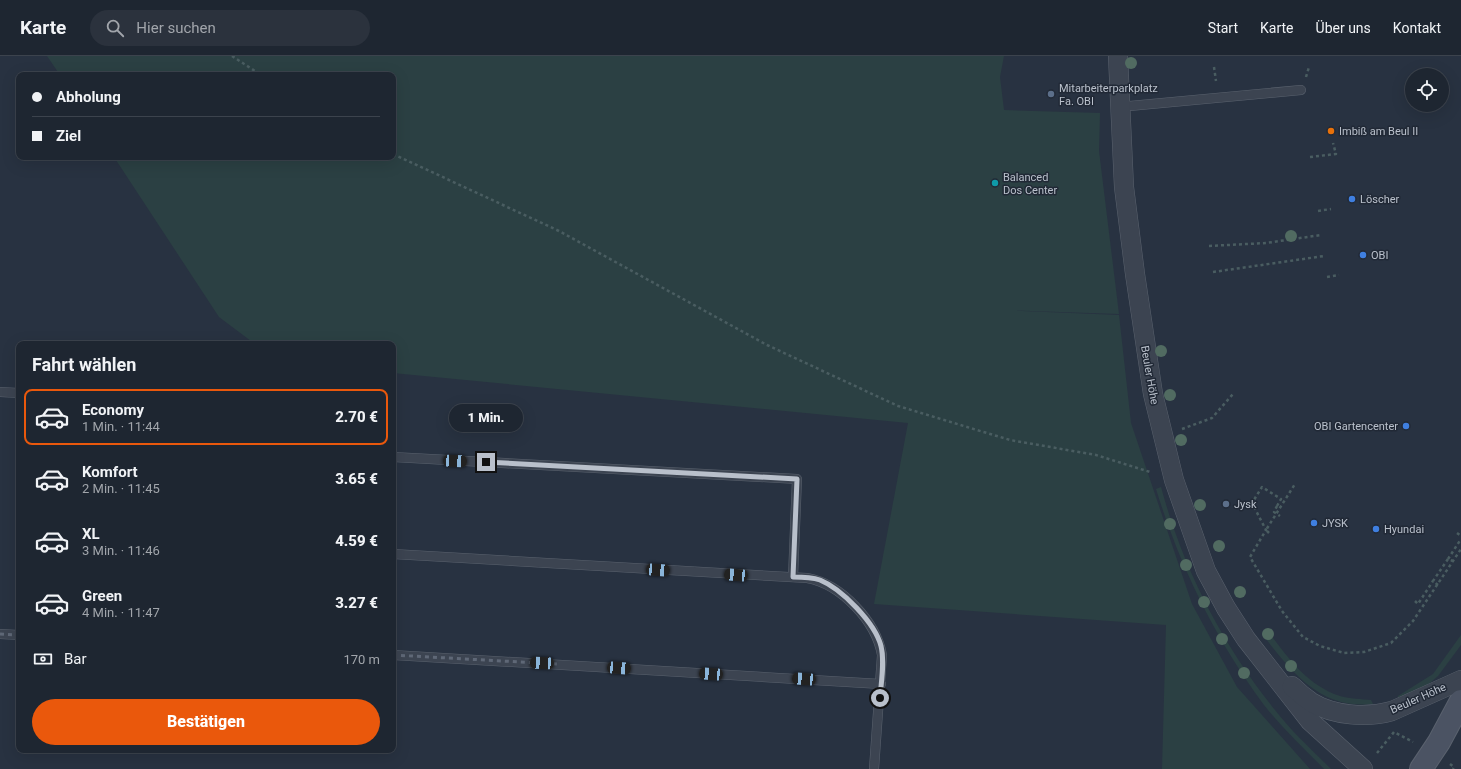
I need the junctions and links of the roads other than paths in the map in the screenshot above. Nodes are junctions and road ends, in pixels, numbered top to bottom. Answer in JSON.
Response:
{"nodes":[{"id":1,"x":1118,"y":56,"type":"edge"},
{"id":2,"x":1301,"y":90,"type":"dead end"},
{"id":3,"x":1119,"y":107,"type":"junction"},
{"id":4,"x":0,"y":392,"type":"edge"},
{"id":5,"x":16,"y":393,"type":"edge"},
{"id":6,"x":396,"y":457,"type":"edge"},
{"id":7,"x":396,"y":554,"type":"edge"},
{"id":8,"x":793,"y":577,"type":"junction"},
{"id":9,"x":0,"y":634,"type":"edge"},
{"id":10,"x":16,"y":635,"type":"edge"},
{"id":11,"x":396,"y":655,"type":"edge"},
{"id":12,"x":1268,"y":668,"type":"junction"},
{"id":13,"x":1461,"y":680,"type":"edge"},
{"id":14,"x":880,"y":684,"type":"junction"},
{"id":15,"x":1461,"y":700,"type":"edge"},
{"id":16,"x":1368,"y":764,"type":"edge"},
{"id":17,"x":874,"y":769,"type":"edge"},
{"id":18,"x":1421,"y":769,"type":"edge"}],
"edges":[{"from":1,"to":3,"type":"street","name":"Beuler Höhe"},
{"from":2,"to":3,"type":"lane"},
{"from":3,"to":12,"type":"street","name":"Beuler Höhe"},
{"from":4,"to":5,"type":"lane"},
{"from":6,"to":8,"type":"lane"},
{"from":7,"to":8,"type":"lane"},
{"from":8,"to":14,"type":"lane"},
{"from":9,"to":10,"type":"lane"},
{"from":11,"to":14,"type":"lane"},
{"from":12,"to":13,"type":"street","name":"Beuler Höhe"},
{"from":12,"to":16,"type":"street","name":"Beuler Höhe"},
{"from":14,"to":17,"type":"lane"},
{"from":15,"to":18,"type":"main road"}]}
